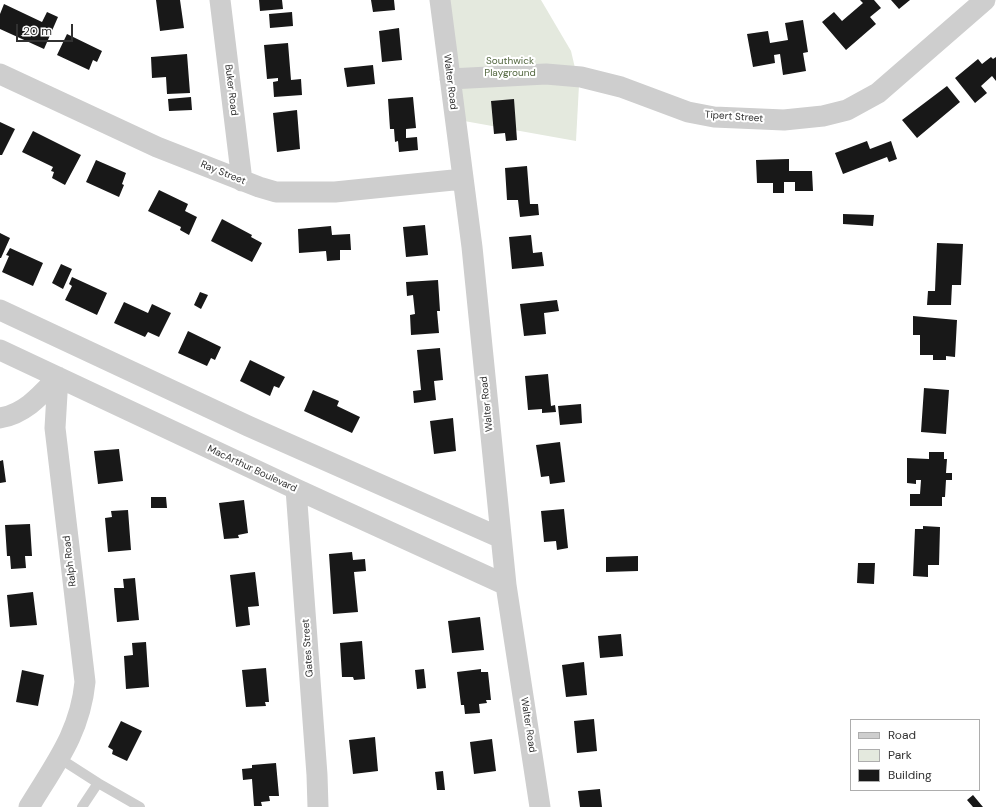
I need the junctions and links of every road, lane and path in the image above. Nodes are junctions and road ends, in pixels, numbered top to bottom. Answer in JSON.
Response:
{"nodes":[{"id":1,"x":220,"y":0,"type":"edge"},
{"id":2,"x":440,"y":0,"type":"edge"},
{"id":3,"x":985,"y":0,"type":"edge"},
{"id":4,"x":0,"y":74,"type":"edge"},
{"id":5,"x":450,"y":79,"type":"junction"},
{"id":6,"x":463,"y":178,"type":"junction"},
{"id":7,"x":242,"y":181,"type":"junction"},
{"id":8,"x":0,"y":310,"type":"edge"},
{"id":9,"x":0,"y":350,"type":"edge"},
{"id":10,"x":58,"y":377,"type":"junction"},
{"id":11,"x":0,"y":418,"type":"edge"},
{"id":12,"x":296,"y":489,"type":"junction"},
{"id":13,"x":501,"y":538,"type":"junction"},
{"id":14,"x":506,"y":585,"type":"junction"},
{"id":15,"x":63,"y":751,"type":"junction"},
{"id":16,"x":98,"y":783,"type":"junction"},
{"id":17,"x":29,"y":807,"type":"edge"},
{"id":18,"x":82,"y":807,"type":"edge"},
{"id":19,"x":140,"y":807,"type":"edge"},
{"id":20,"x":318,"y":807,"type":"edge"},
{"id":21,"x":540,"y":807,"type":"edge"}],
"edges":[{"from":1,"to":7,"type":"street","name":"Buker Road"},
{"from":2,"to":5,"type":"street","name":"Walter Road"},
{"from":3,"to":5,"type":"street","name":"Tipert Street"},
{"from":4,"to":7,"type":"street","name":"Ray Street"},
{"from":5,"to":6,"type":"street","name":"Walter Road"},
{"from":6,"to":7,"type":"street","name":"Ray Street"},
{"from":6,"to":13,"type":"street","name":"Walter Road"},
{"from":8,"to":13,"type":"street"},
{"from":9,"to":10,"type":"street","name":"MacArthur Boulevard"},
{"from":10,"to":11,"type":"street"},
{"from":10,"to":12,"type":"street","name":"MacArthur Boulevard"},
{"from":10,"to":15,"type":"street","name":"Ralph Road"},
{"from":12,"to":14,"type":"street","name":"MacArthur Boulevard"},
{"from":12,"to":20,"type":"street","name":"Gates Street"},
{"from":13,"to":14,"type":"street","name":"Walter Road"},
{"from":14,"to":21,"type":"street","name":"Walter Road"},
{"from":15,"to":16,"type":"lane"},
{"from":15,"to":17,"type":"street","name":"Ralph Road"},
{"from":16,"to":18,"type":"lane"},
{"from":16,"to":19,"type":"lane"}]}
